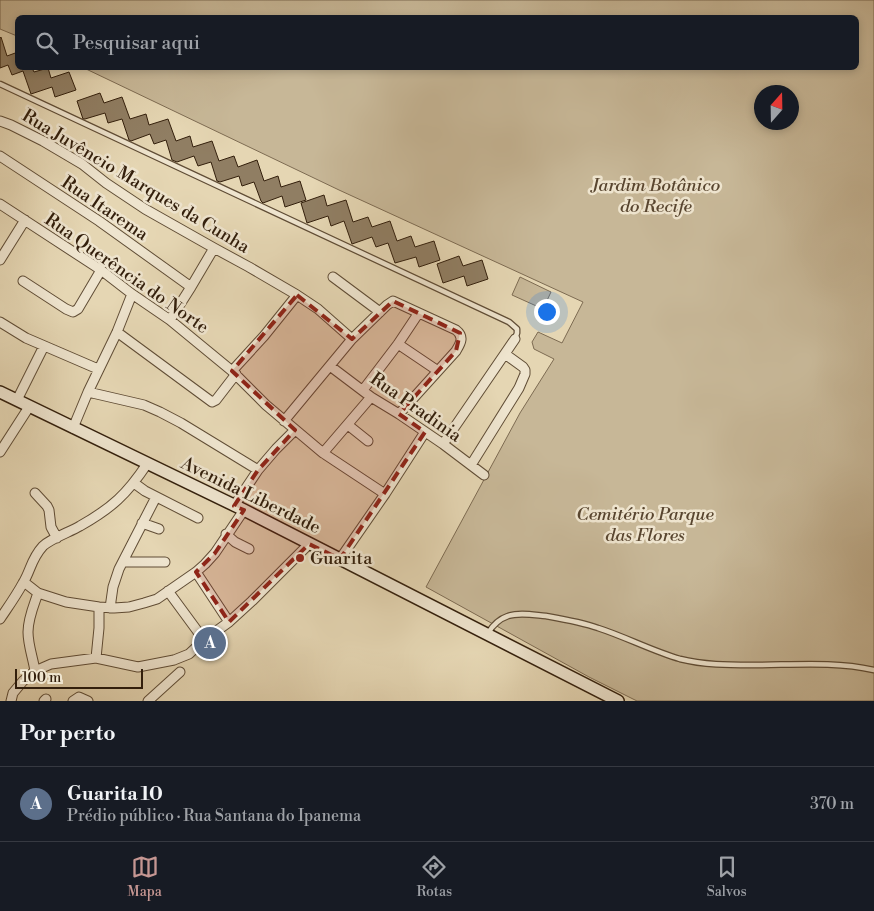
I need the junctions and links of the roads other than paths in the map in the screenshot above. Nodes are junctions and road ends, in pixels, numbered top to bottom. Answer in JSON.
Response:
{"nodes":[{"id":1,"x":0,"y":84,"type":"edge"},
{"id":2,"x":0,"y":121,"type":"edge"},
{"id":3,"x":0,"y":156,"type":"edge"},
{"id":4,"x":0,"y":204,"type":"edge"},
{"id":5,"x":25,"y":220,"type":"junction"},
{"id":6,"x":214,"y":248,"type":"junction"},
{"id":7,"x":3,"y":249,"type":"edge"},
{"id":8,"x":0,"y":260,"type":"edge"},
{"id":9,"x":101,"y":270,"type":"junction"},
{"id":10,"x":333,"y":278,"type":"dead end"},
{"id":11,"x":22,"y":281,"type":"dead end"},
{"id":12,"x":191,"y":287,"type":"junction"},
{"id":13,"x":132,"y":294,"type":"junction"},
{"id":14,"x":297,"y":295,"type":"junction"},
{"id":15,"x":380,"y":312,"type":"junction"},
{"id":16,"x":418,"y":314,"type":"junction"},
{"id":17,"x":170,"y":320,"type":"junction"},
{"id":18,"x":0,"y":322,"type":"edge"},
{"id":19,"x":117,"y":332,"type":"junction"},
{"id":20,"x":352,"y":339,"type":"junction"},
{"id":21,"x":515,"y":339,"type":"joint"},
{"id":22,"x":398,"y":344,"type":"junction"},
{"id":23,"x":44,"y":346,"type":"junction"},
{"id":24,"x":505,"y":354,"type":"junction"},
{"id":25,"x":330,"y":366,"type":"junction"},
{"id":26,"x":98,"y":368,"type":"junction"},
{"id":27,"x":438,"y":371,"type":"junction"},
{"id":28,"x":234,"y":373,"type":"junction"},
{"id":29,"x":362,"y":390,"type":"junction"},
{"id":30,"x":0,"y":392,"type":"edge"},
{"id":31,"x":88,"y":392,"type":"junction"},
{"id":32,"x":371,"y":397,"type":"junction"},
{"id":33,"x":17,"y":400,"type":"junction"},
{"id":34,"x":29,"y":407,"type":"junction"},
{"id":35,"x":400,"y":414,"type":"junction"},
{"id":36,"x":284,"y":421,"type":"junction"},
{"id":37,"x":348,"y":425,"type":"junction"},
{"id":38,"x":73,"y":428,"type":"junction"},
{"id":39,"x":295,"y":430,"type":"junction"},
{"id":40,"x":425,"y":432,"type":"junction"},
{"id":41,"x":368,"y":441,"type":"dead end"},
{"id":42,"x":443,"y":444,"type":"junction"},
{"id":43,"x":0,"y":452,"type":"edge"},
{"id":44,"x":323,"y":453,"type":"junction"},
{"id":45,"x":147,"y":464,"type":"junction"},
{"id":46,"x":471,"y":465,"type":"junction"},
{"id":47,"x":258,"y":470,"type":"junction"},
{"id":48,"x":484,"y":475,"type":"dead end"},
{"id":49,"x":134,"y":483,"type":"junction"},
{"id":50,"x":35,"y":493,"type":"dead end"},
{"id":51,"x":385,"y":494,"type":"junction"},
{"id":52,"x":156,"y":497,"type":"junction"},
{"id":53,"x":239,"y":508,"type":"junction"},
{"id":54,"x":198,"y":518,"type":"dead end"},
{"id":55,"x":142,"y":524,"type":"junction"},
{"id":56,"x":159,"y":529,"type":"dead end"},
{"id":57,"x":226,"y":534,"type":"junction"},
{"id":58,"x":58,"y":538,"type":"junction"},
{"id":59,"x":309,"y":544,"type":"junction"},
{"id":60,"x":249,"y":550,"type":"dead end"},
{"id":61,"x":340,"y":559,"type":"junction"},
{"id":62,"x":123,"y":562,"type":"junction"},
{"id":63,"x":165,"y":562,"type":"dead end"},
{"id":64,"x":196,"y":572,"type":"junction"},
{"id":65,"x":24,"y":582,"type":"junction"},
{"id":66,"x":168,"y":591,"type":"junction"},
{"id":67,"x":38,"y":592,"type":"junction"},
{"id":68,"x":99,"y":607,"type":"junction"},
{"id":69,"x":110,"y":608,"type":"junction"},
{"id":70,"x":0,"y":619,"type":"edge"},
{"id":71,"x":229,"y":622,"type":"junction"},
{"id":72,"x":487,"y":634,"type":"junction"},
{"id":73,"x":204,"y":640,"type":"junction"},
{"id":74,"x":96,"y":658,"type":"junction"},
{"id":75,"x":874,"y":670,"type":"edge"},
{"id":76,"x":35,"y":671,"type":"junction"},
{"id":77,"x":180,"y":672,"type":"dead end"},
{"id":78,"x":12,"y":701,"type":"edge"},
{"id":79,"x":73,"y":701,"type":"edge"},
{"id":80,"x":88,"y":701,"type":"edge"},
{"id":81,"x":148,"y":701,"type":"edge"},
{"id":82,"x":618,"y":701,"type":"edge"}],
"edges":[{"from":1,"to":21,"type":"lane"},
{"from":2,"to":6,"type":"street","name":"Rua Juvêncio Marques da Cunha"},
{"from":3,"to":12,"type":"street","name":"Rua Itarema"},
{"from":4,"to":5,"type":"street","name":"Rua Querência do Norte"},
{"from":5,"to":7,"type":"street"},
{"from":5,"to":9,"type":"street","name":"Rua Querência do Norte"},
{"from":6,"to":12,"type":"street"},
{"from":6,"to":14,"type":"street","name":"Rua Juvêncio Marques da Cunha"},
{"from":7,"to":8,"type":"street"},
{"from":9,"to":11,"type":"street"},
{"from":9,"to":13,"type":"street","name":"Rua Querência do Norte"},
{"from":10,"to":15,"type":"street"},
{"from":12,"to":17,"type":"street"},
{"from":13,"to":17,"type":"street","name":"Rua Querência do Norte"},
{"from":13,"to":19,"type":"street"},
{"from":14,"to":20,"type":"street","name":"Rua Juvêncio Marques da Cunha"},
{"from":14,"to":28,"type":"street"},
{"from":15,"to":16,"type":"street"},
{"from":15,"to":20,"type":"street"},
{"from":16,"to":22,"type":"street"},
{"from":16,"to":27,"type":"street"},
{"from":17,"to":28,"type":"street","name":"Rua Querência do Norte"},
{"from":18,"to":23,"type":"street"},
{"from":19,"to":26,"type":"street"},
{"from":19,"to":28,"type":"street"},
{"from":20,"to":25,"type":"street"},
{"from":21,"to":24,"type":"street"},
{"from":22,"to":27,"type":"street"},
{"from":22,"to":29,"type":"street"},
{"from":23,"to":26,"type":"street"},
{"from":23,"to":33,"type":"street"},
{"from":24,"to":42,"type":"street"},
{"from":24,"to":46,"type":"street"},
{"from":25,"to":29,"type":"street","name":"Rua Pradinia"},
{"from":25,"to":36,"type":"street"},
{"from":26,"to":31,"type":"street"},
{"from":27,"to":35,"type":"street"},
{"from":28,"to":36,"type":"street","name":"Rua Querência do Norte"},
{"from":29,"to":32,"type":"street","name":"Rua Pradinia"},
{"from":30,"to":33,"type":"main road","name":"Avenida Liberdade"},
{"from":31,"to":38,"type":"street"},
{"from":31,"to":47,"type":"street"},
{"from":32,"to":35,"type":"street","name":"Rua Pradinia"},
{"from":32,"to":37,"type":"street"},
{"from":33,"to":34,"type":"main road","name":"Avenida Liberdade"},
{"from":34,"to":38,"type":"main road","name":"Avenida Liberdade"},
{"from":34,"to":43,"type":"street"},
{"from":35,"to":40,"type":"street","name":"Rua Pradinia"},
{"from":36,"to":39,"type":"street","name":"Rua Querência do Norte"},
{"from":37,"to":41,"type":"street"},
{"from":37,"to":44,"type":"street"},
{"from":38,"to":45,"type":"main road","name":"Avenida Liberdade"},
{"from":39,"to":44,"type":"street","name":"Rua Querência do Norte"},
{"from":39,"to":47,"type":"street"},
{"from":40,"to":42,"type":"street","name":"Rua Pradinia"},
{"from":40,"to":51,"type":"street"},
{"from":42,"to":46,"type":"street","name":"Rua Pradinia"},
{"from":44,"to":51,"type":"street","name":"Rua Querência do Norte"},
{"from":45,"to":49,"type":"street"},
{"from":45,"to":53,"type":"main road","name":"Avenida Liberdade"},
{"from":46,"to":48,"type":"street","name":"Rua Pradinia"},
{"from":47,"to":53,"type":"street"},
{"from":49,"to":52,"type":"street"},
{"from":49,"to":58,"type":"street"},
{"from":50,"to":58,"type":"street"},
{"from":51,"to":61,"type":"street"},
{"from":52,"to":54,"type":"street"},
{"from":52,"to":55,"type":"street"},
{"from":53,"to":57,"type":"street"},
{"from":53,"to":59,"type":"main road","name":"Avenida Liberdade"},
{"from":55,"to":56,"type":"street"},
{"from":55,"to":62,"type":"street"},
{"from":57,"to":60,"type":"street"},
{"from":57,"to":64,"type":"street"},
{"from":58,"to":65,"type":"street"},
{"from":59,"to":61,"type":"main road","name":"Avenida Liberdade"},
{"from":59,"to":71,"type":"street"},
{"from":61,"to":72,"type":"main road","name":"Avenida Liberdade"},
{"from":62,"to":63,"type":"street"},
{"from":62,"to":69,"type":"street"},
{"from":64,"to":66,"type":"street"},
{"from":64,"to":71,"type":"street"},
{"from":65,"to":67,"type":"street"},
{"from":65,"to":70,"type":"street"},
{"from":66,"to":69,"type":"street"},
{"from":66,"to":73,"type":"street"},
{"from":67,"to":68,"type":"street"},
{"from":67,"to":76,"type":"street"},
{"from":68,"to":69,"type":"street"},
{"from":68,"to":74,"type":"street"},
{"from":71,"to":73,"type":"street"},
{"from":72,"to":75,"type":"lane"},
{"from":72,"to":82,"type":"main road","name":"Avenida Liberdade"},
{"from":73,"to":74,"type":"street"},
{"from":74,"to":76,"type":"street"},
{"from":76,"to":78,"type":"street"},
{"from":77,"to":81,"type":"street"},
{"from":79,"to":80,"type":"street"}]}
